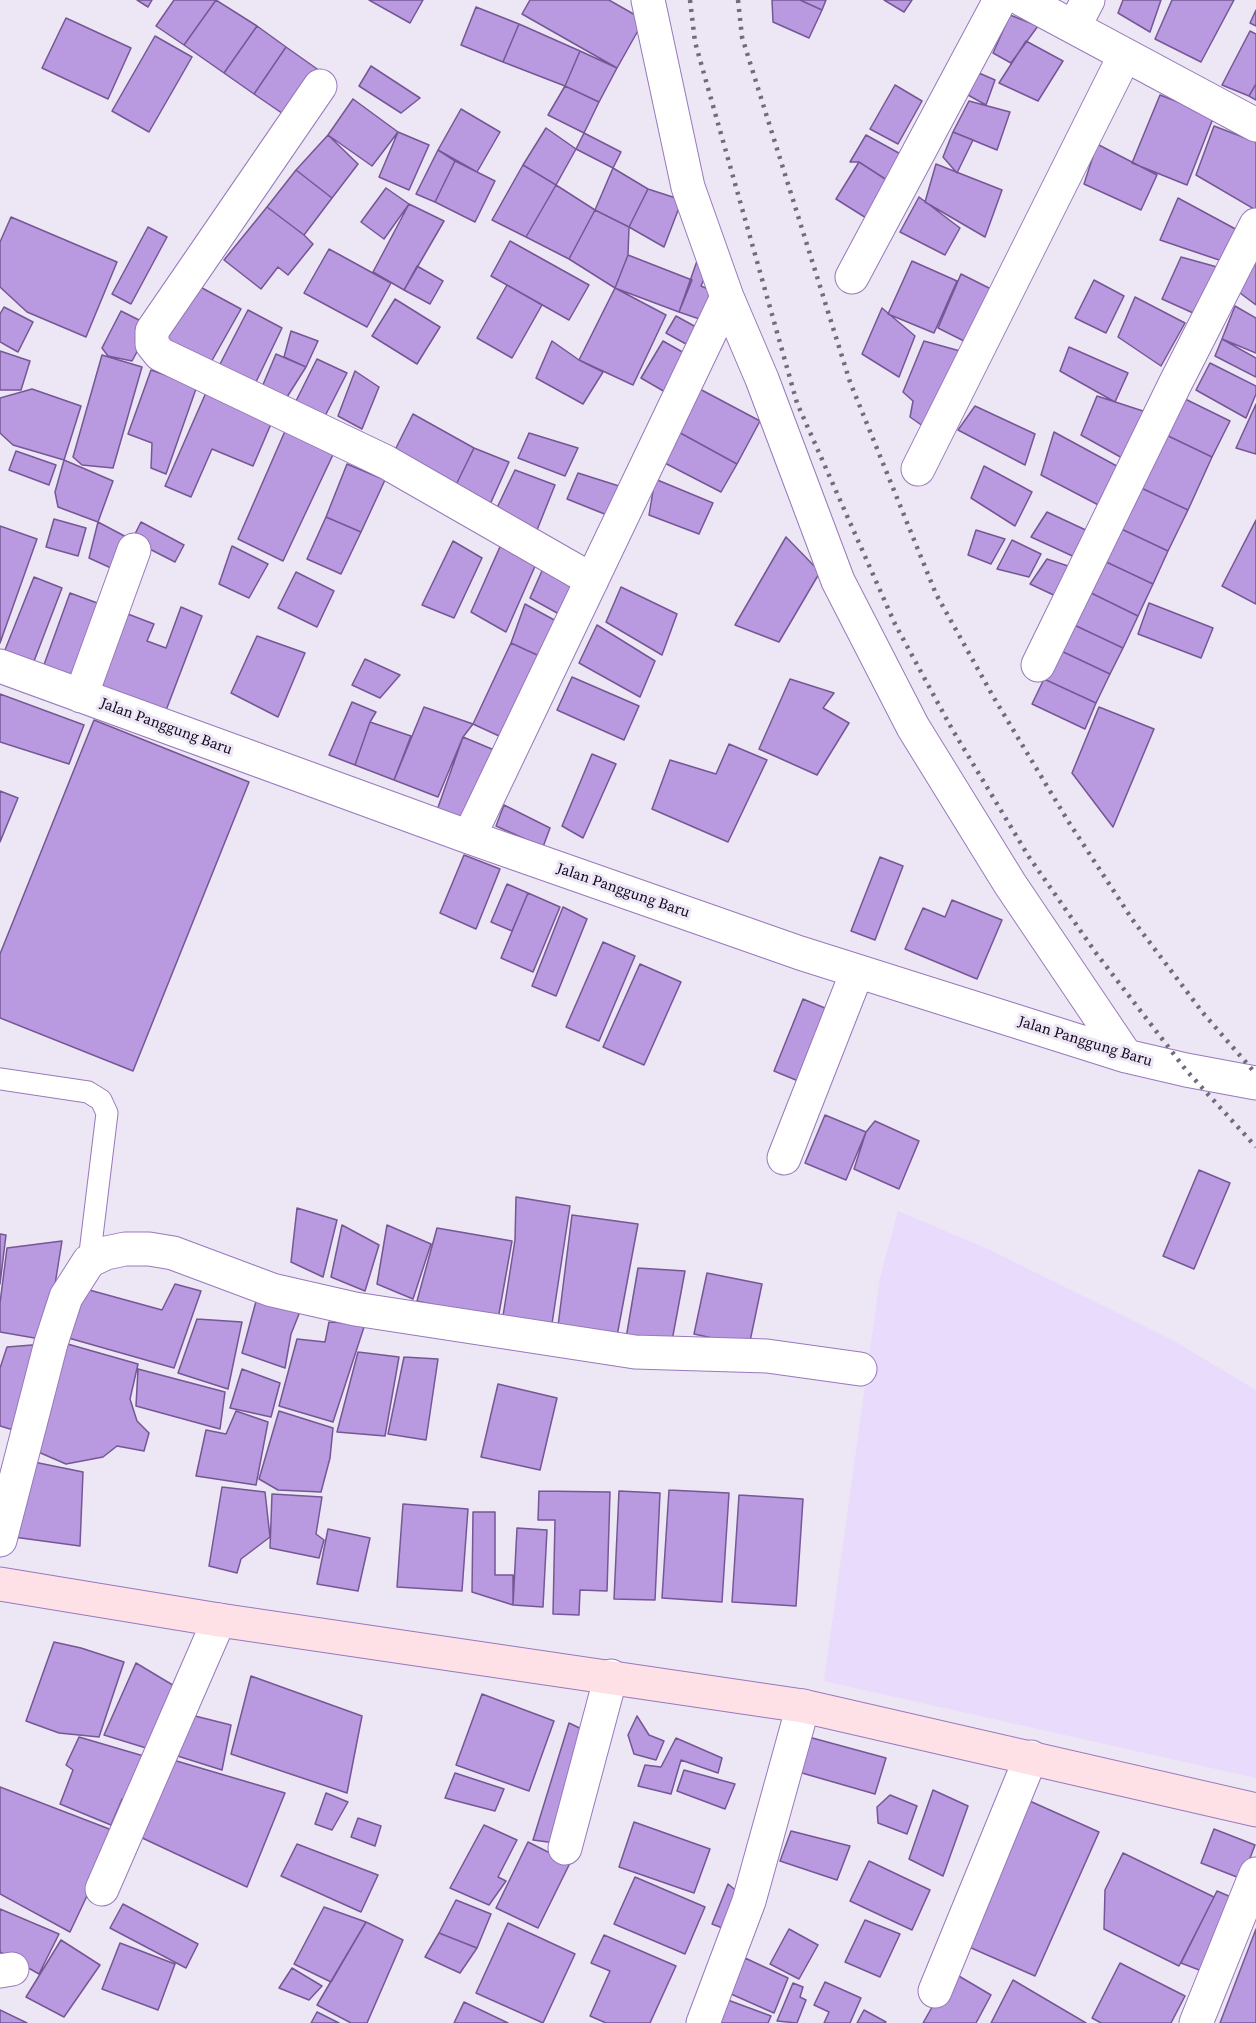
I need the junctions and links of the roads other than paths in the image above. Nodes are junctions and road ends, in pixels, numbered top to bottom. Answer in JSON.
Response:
{"nodes":[{"id":1,"x":648,"y":0,"type":"edge"},
{"id":2,"x":1000,"y":0,"type":"edge"},
{"id":3,"x":1023,"y":0,"type":"edge"},
{"id":4,"x":1081,"y":14,"type":"edge"},
{"id":5,"x":1125,"y":55,"type":"junction"},
{"id":6,"x":320,"y":86,"type":"dead end"},
{"id":7,"x":1256,"y":125,"type":"edge"},
{"id":8,"x":1256,"y":225,"type":"edge"},
{"id":9,"x":852,"y":277,"type":"dead end"},
{"id":10,"x":727,"y":297,"type":"junction"},
{"id":11,"x":918,"y":469,"type":"dead end"},
{"id":12,"x":134,"y":550,"type":"dead end"},
{"id":13,"x":592,"y":580,"type":"junction"},
{"id":14,"x":1038,"y":665,"type":"dead end"},
{"id":15,"x":0,"y":666,"type":"edge"},
{"id":16,"x":81,"y":696,"type":"junction"},
{"id":17,"x":469,"y":837,"type":"junction"},
{"id":18,"x":857,"y":972,"type":"junction"},
{"id":19,"x":1126,"y":1056,"type":"junction"},
{"id":20,"x":0,"y":1079,"type":"edge"},
{"id":21,"x":1256,"y":1083,"type":"edge"},
{"id":22,"x":784,"y":1158,"type":"dead end"},
{"id":23,"x":89,"y":1261,"type":"junction"},
{"id":24,"x":860,"y":1369,"type":"dead end"},
{"id":25,"x":0,"y":1540,"type":"edge"},
{"id":26,"x":0,"y":1584,"type":"edge"},
{"id":27,"x":219,"y":1620,"type":"junction"},
{"id":28,"x":611,"y":1676,"type":"junction"},
{"id":29,"x":802,"y":1706,"type":"junction"},
{"id":30,"x":1031,"y":1757,"type":"junction"},
{"id":31,"x":1256,"y":1810,"type":"edge"},
{"id":32,"x":564,"y":1848,"type":"dead end"},
{"id":33,"x":1256,"y":1874,"type":"edge"},
{"id":34,"x":102,"y":1889,"type":"dead end"},
{"id":35,"x":935,"y":1991,"type":"dead end"},
{"id":36,"x":703,"y":2023,"type":"edge"},
{"id":37,"x":1196,"y":2023,"type":"edge"}],
"edges":[{"from":1,"to":10,"type":"street"},
{"from":2,"to":9,"type":"street"},
{"from":3,"to":4,"type":"street"},
{"from":4,"to":5,"type":"street"},
{"from":5,"to":7,"type":"street"},
{"from":5,"to":11,"type":"street"},
{"from":6,"to":13,"type":"street"},
{"from":8,"to":14,"type":"street"},
{"from":10,"to":13,"type":"street"},
{"from":10,"to":19,"type":"street"},
{"from":12,"to":16,"type":"street"},
{"from":13,"to":17,"type":"street"},
{"from":15,"to":16,"type":"street","name":"Jalan Panggung Baru"},
{"from":16,"to":17,"type":"street","name":"Jalan Panggung Baru"},
{"from":17,"to":18,"type":"street","name":"Jalan Panggung Baru"},
{"from":18,"to":19,"type":"street","name":"Jalan Panggung Baru"},
{"from":18,"to":22,"type":"street"},
{"from":19,"to":21,"type":"street","name":"Jalan Panggung Baru"},
{"from":20,"to":23,"type":"lane"},
{"from":23,"to":24,"type":"street"},
{"from":23,"to":25,"type":"street"},
{"from":26,"to":27,"type":"street"},
{"from":27,"to":28,"type":"street"},
{"from":27,"to":34,"type":"street"},
{"from":28,"to":29,"type":"street"},
{"from":28,"to":32,"type":"street"},
{"from":29,"to":30,"type":"street"},
{"from":29,"to":36,"type":"street"},
{"from":30,"to":31,"type":"street"},
{"from":30,"to":35,"type":"street"},
{"from":33,"to":37,"type":"street"}]}
